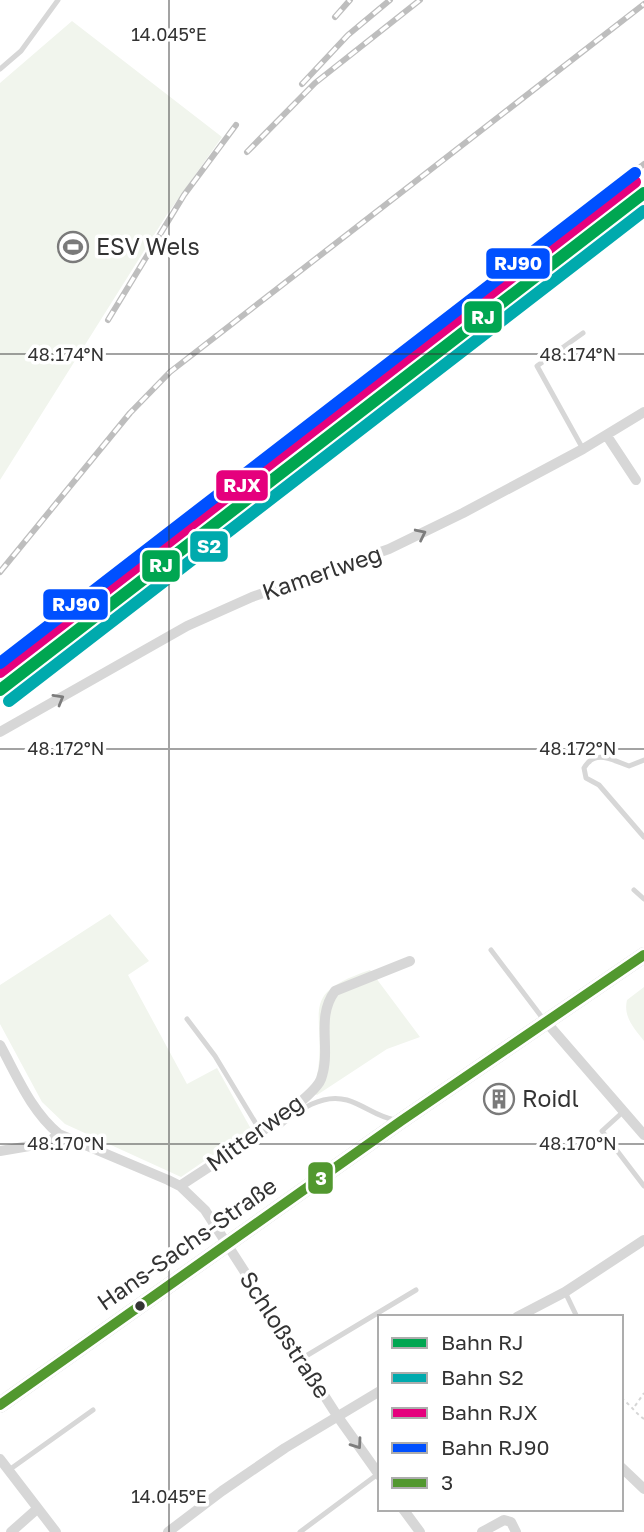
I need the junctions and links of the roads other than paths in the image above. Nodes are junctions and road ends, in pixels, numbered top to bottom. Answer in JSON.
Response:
{"nodes":[{"id":1,"x":58,"y":0,"type":"edge"},
{"id":2,"x":0,"y":69,"type":"edge"},
{"id":3,"x":583,"y":333,"type":"dead end"},
{"id":4,"x":644,"y":412,"type":"edge"},
{"id":5,"x":607,"y":436,"type":"junction"},
{"id":6,"x":583,"y":449,"type":"junction"},
{"id":7,"x":636,"y":480,"type":"dead end"},
{"id":8,"x":0,"y":732,"type":"edge"},
{"id":9,"x":644,"y":760,"type":"edge"},
{"id":10,"x":644,"y":837,"type":"edge"},
{"id":11,"x":634,"y":890,"type":"dead end"},
{"id":12,"x":644,"y":899,"type":"edge"},
{"id":13,"x":491,"y":950,"type":"dead end"},
{"id":14,"x":644,"y":955,"type":"edge"},
{"id":15,"x":411,"y":961,"type":"dead end"},
{"id":16,"x":187,"y":1019,"type":"dead end"},
{"id":17,"x":547,"y":1023,"type":"junction"},
{"id":18,"x":0,"y":1045,"type":"edge"},
{"id":19,"x":624,"y":1111,"type":"junction"},
{"id":20,"x":401,"y":1121,"type":"junction"},
{"id":21,"x":281,"y":1125,"type":"dead end"},
{"id":22,"x":261,"y":1132,"type":"junction"},
{"id":23,"x":59,"y":1134,"type":"junction"},
{"id":24,"x":644,"y":1135,"type":"edge"},
{"id":25,"x":0,"y":1151,"type":"edge"},
{"id":26,"x":180,"y":1186,"type":"junction"},
{"id":27,"x":644,"y":1186,"type":"edge"},
{"id":28,"x":644,"y":1240,"type":"edge"},
{"id":29,"x":225,"y":1244,"type":"junction"},
{"id":30,"x":416,"y":1290,"type":"dead end"},
{"id":31,"x":565,"y":1292,"type":"junction"},
{"id":32,"x":521,"y":1315,"type":"edge"},
{"id":33,"x":576,"y":1315,"type":"edge"},
{"id":34,"x":301,"y":1359,"type":"junction"},
{"id":35,"x":378,"y":1392,"type":"edge"},
{"id":36,"x":0,"y":1405,"type":"edge"},
{"id":37,"x":93,"y":1410,"type":"dead end"},
{"id":38,"x":338,"y":1417,"type":"junction"},
{"id":39,"x":0,"y":1459,"type":"edge"},
{"id":40,"x":623,"y":1469,"type":"edge"},
{"id":41,"x":9,"y":1471,"type":"junction"},
{"id":42,"x":378,"y":1474,"type":"edge"},
{"id":43,"x":378,"y":1476,"type":"edge"},
{"id":44,"x":644,"y":1489,"type":"edge"},
{"id":45,"x":37,"y":1509,"type":"junction"},
{"id":46,"x":404,"y":1511,"type":"edge"},
{"id":47,"x":514,"y":1527,"type":"edge"},
{"id":48,"x":11,"y":1532,"type":"edge"},
{"id":49,"x":56,"y":1532,"type":"edge"},
{"id":50,"x":168,"y":1532,"type":"edge"},
{"id":51,"x":300,"y":1532,"type":"edge"},
{"id":52,"x":420,"y":1532,"type":"edge"},
{"id":53,"x":482,"y":1532,"type":"edge"}],
"edges":[{"from":1,"to":2,"type":"lane"},
{"from":3,"to":6,"type":"lane"},
{"from":4,"to":5,"type":"street","name":"Kamerlweg"},
{"from":5,"to":6,"type":"street","name":"Kamerlweg"},
{"from":5,"to":7,"type":"street"},
{"from":8,"to":6,"type":"street","name":"Kamerlweg","one_way":true},
{"from":9,"to":10,"type":"lane"},
{"from":11,"to":12,"type":"lane"},
{"from":13,"to":17,"type":"lane"},
{"from":14,"to":17,"type":"main road","name":"Hans-Sachs-Straße"},
{"from":15,"to":22,"type":"street","name":"Mitterweg"},
{"from":16,"to":22,"type":"lane"},
{"from":17,"to":19,"type":"street"},
{"from":17,"to":20,"type":"main road","name":"Hans-Sachs-Straße"},
{"from":18,"to":23,"type":"street","name":"Schloßstraße"},
{"from":19,"to":24,"type":"street"},
{"from":19,"to":27,"type":"lane"},
{"from":20,"to":21,"type":"lane"},
{"from":20,"to":29,"type":"main road","name":"Hans-Sachs-Straße"},
{"from":22,"to":26,"type":"street","name":"Mitterweg"},
{"from":23,"to":25,"type":"street"},
{"from":23,"to":26,"type":"street","name":"Schloßstraße"},
{"from":26,"to":29,"type":"street","name":"Schloßstraße"},
{"from":28,"to":31,"type":"street"},
{"from":29,"to":34,"type":"street","name":"Schloßstraße"},
{"from":29,"to":36,"type":"main road","name":"Hans-Sachs-Straße"},
{"from":30,"to":34,"type":"lane"},
{"from":31,"to":32,"type":"street"},
{"from":31,"to":33,"type":"lane"},
{"from":34,"to":38,"type":"street","name":"Schloßstraße"},
{"from":35,"to":38,"type":"street"},
{"from":37,"to":41,"type":"lane"},
{"from":38,"to":42,"type":"street","name":"Schloßstraße","one_way":true},
{"from":38,"to":50,"type":"street"},
{"from":39,"to":41,"type":"street"},
{"from":40,"to":44,"type":"street"},
{"from":41,"to":45,"type":"street"},
{"from":43,"to":51,"type":"lane"},
{"from":45,"to":48,"type":"street"},
{"from":45,"to":49,"type":"street"},
{"from":46,"to":52,"type":"street"},
{"from":47,"to":53,"type":"street"}]}
